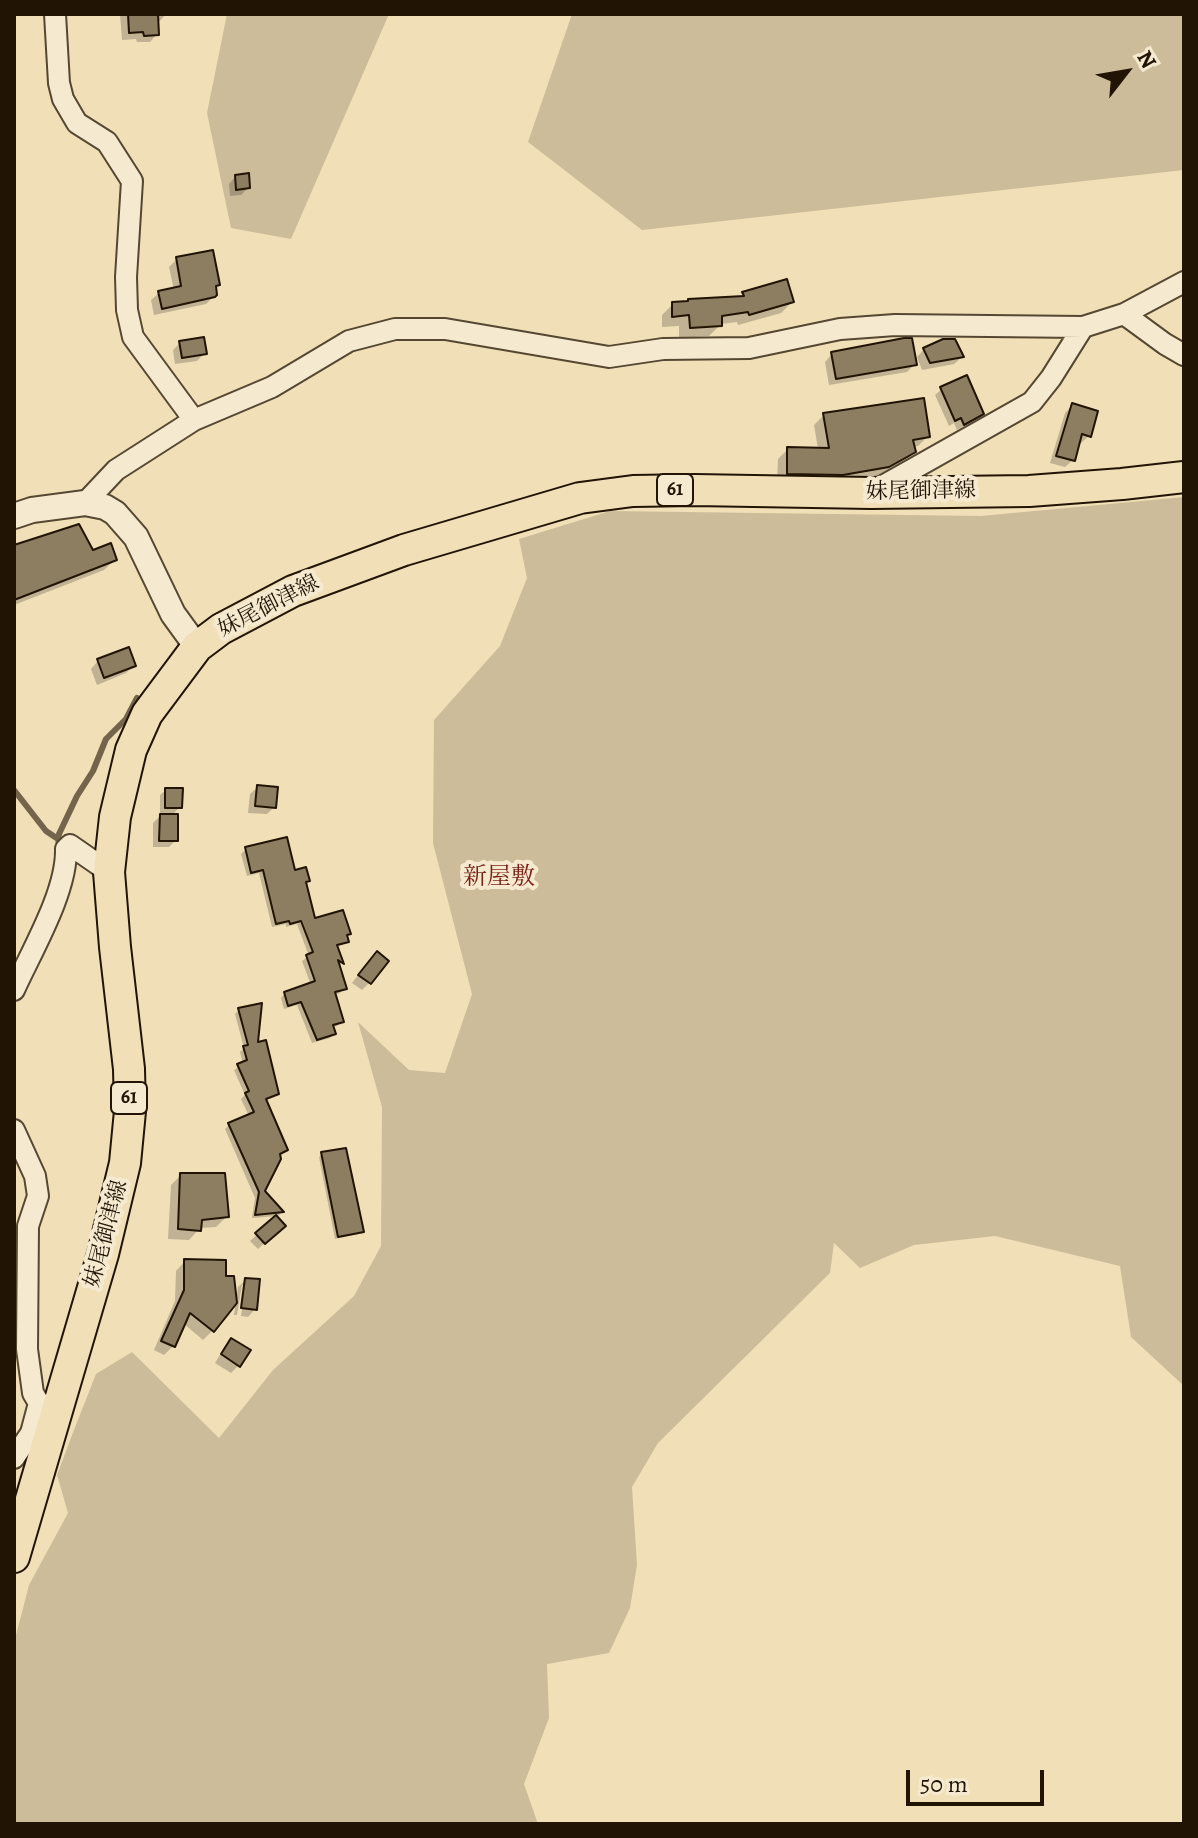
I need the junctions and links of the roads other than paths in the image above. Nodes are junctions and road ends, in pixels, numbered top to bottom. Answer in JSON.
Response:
{"nodes":[{"id":1,"x":55,"y":14,"type":"edge"},
{"id":2,"x":1184,"y":282,"type":"edge"},
{"id":3,"x":1124,"y":314,"type":"junction"},
{"id":4,"x":1083,"y":327,"type":"junction"},
{"id":5,"x":1184,"y":355,"type":"edge"},
{"id":6,"x":194,"y":420,"type":"junction"},
{"id":7,"x":1184,"y":477,"type":"edge"},
{"id":8,"x":871,"y":493,"type":"junction"},
{"id":9,"x":85,"y":503,"type":"junction"},
{"id":10,"x":14,"y":516,"type":"edge"},
{"id":11,"x":197,"y":647,"type":"junction"},
{"id":12,"x":109,"y":872,"type":"junction"},
{"id":13,"x":14,"y":990,"type":"edge"},
{"id":14,"x":14,"y":1130,"type":"edge"},
{"id":15,"x":48,"y":1409,"type":"junction"},
{"id":16,"x":14,"y":1458,"type":"edge"},
{"id":17,"x":14,"y":1557,"type":"edge"}],
"edges":[{"from":1,"to":6,"type":"street"},
{"from":2,"to":3,"type":"street"},
{"from":3,"to":4,"type":"street"},
{"from":3,"to":5,"type":"street"},
{"from":4,"to":6,"type":"street"},
{"from":4,"to":8,"type":"street"},
{"from":6,"to":9,"type":"street"},
{"from":7,"to":8,"type":"main road","name":"妹尾御津線","number":"61"},
{"from":8,"to":11,"type":"main road","name":"妹尾御津線","number":"61"},
{"from":9,"to":10,"type":"street"},
{"from":9,"to":11,"type":"street"},
{"from":11,"to":12,"type":"main road","name":"妹尾御津線","number":"61"},
{"from":12,"to":13,"type":"street"},
{"from":12,"to":15,"type":"main road","name":"妹尾御津線","number":"61"},
{"from":14,"to":15,"type":"street"},
{"from":15,"to":16,"type":"street"},
{"from":15,"to":17,"type":"main road","name":"妹尾御津線","number":"61"}]}
